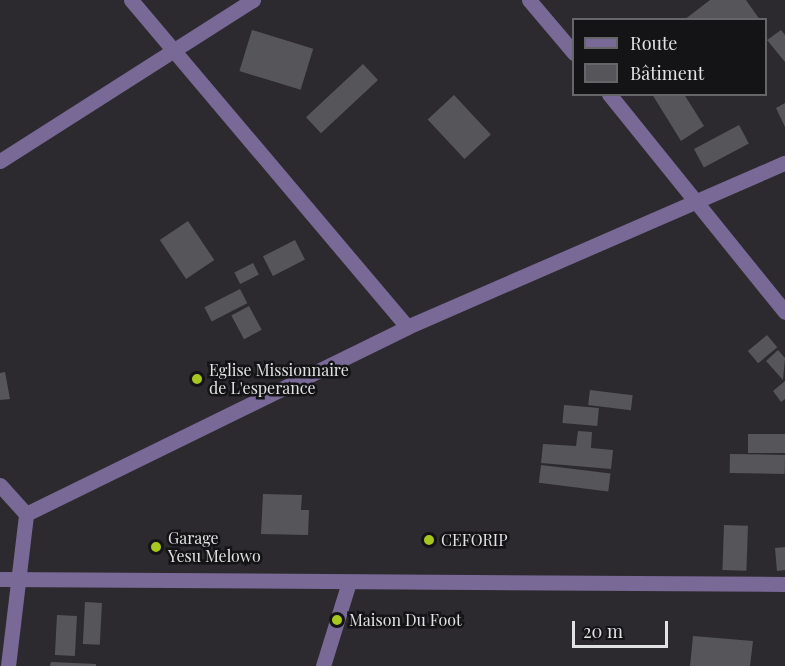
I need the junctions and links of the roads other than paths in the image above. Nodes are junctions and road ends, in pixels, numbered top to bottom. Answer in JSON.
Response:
{"nodes":[{"id":1,"x":131,"y":0,"type":"edge"},
{"id":2,"x":253,"y":0,"type":"edge"},
{"id":3,"x":529,"y":0,"type":"edge"},
{"id":4,"x":572,"y":52,"type":"edge"},
{"id":5,"x":173,"y":53,"type":"junction"},
{"id":6,"x":611,"y":96,"type":"edge"},
{"id":7,"x":0,"y":161,"type":"edge"},
{"id":8,"x":785,"y":163,"type":"edge"},
{"id":9,"x":699,"y":202,"type":"junction"},
{"id":10,"x":785,"y":312,"type":"edge"},
{"id":11,"x":407,"y":327,"type":"junction"},
{"id":12,"x":0,"y":485,"type":"edge"},
{"id":13,"x":26,"y":514,"type":"junction"},
{"id":14,"x":0,"y":579,"type":"edge"},
{"id":15,"x":17,"y":581,"type":"junction"},
{"id":16,"x":349,"y":582,"type":"junction"},
{"id":17,"x":785,"y":584,"type":"edge"},
{"id":18,"x":8,"y":666,"type":"edge"},
{"id":19,"x":323,"y":666,"type":"edge"}],
"edges":[{"from":1,"to":5,"type":"street"},
{"from":2,"to":5,"type":"street"},
{"from":3,"to":4,"type":"street"},
{"from":5,"to":7,"type":"street"},
{"from":5,"to":11,"type":"street"},
{"from":6,"to":9,"type":"street"},
{"from":8,"to":9,"type":"street"},
{"from":9,"to":10,"type":"street"},
{"from":9,"to":11,"type":"street"},
{"from":11,"to":13,"type":"street"},
{"from":12,"to":13,"type":"street"},
{"from":13,"to":15,"type":"street"},
{"from":14,"to":15,"type":"street"},
{"from":15,"to":16,"type":"street"},
{"from":15,"to":18,"type":"street"},
{"from":16,"to":17,"type":"street"},
{"from":16,"to":19,"type":"street"}]}
